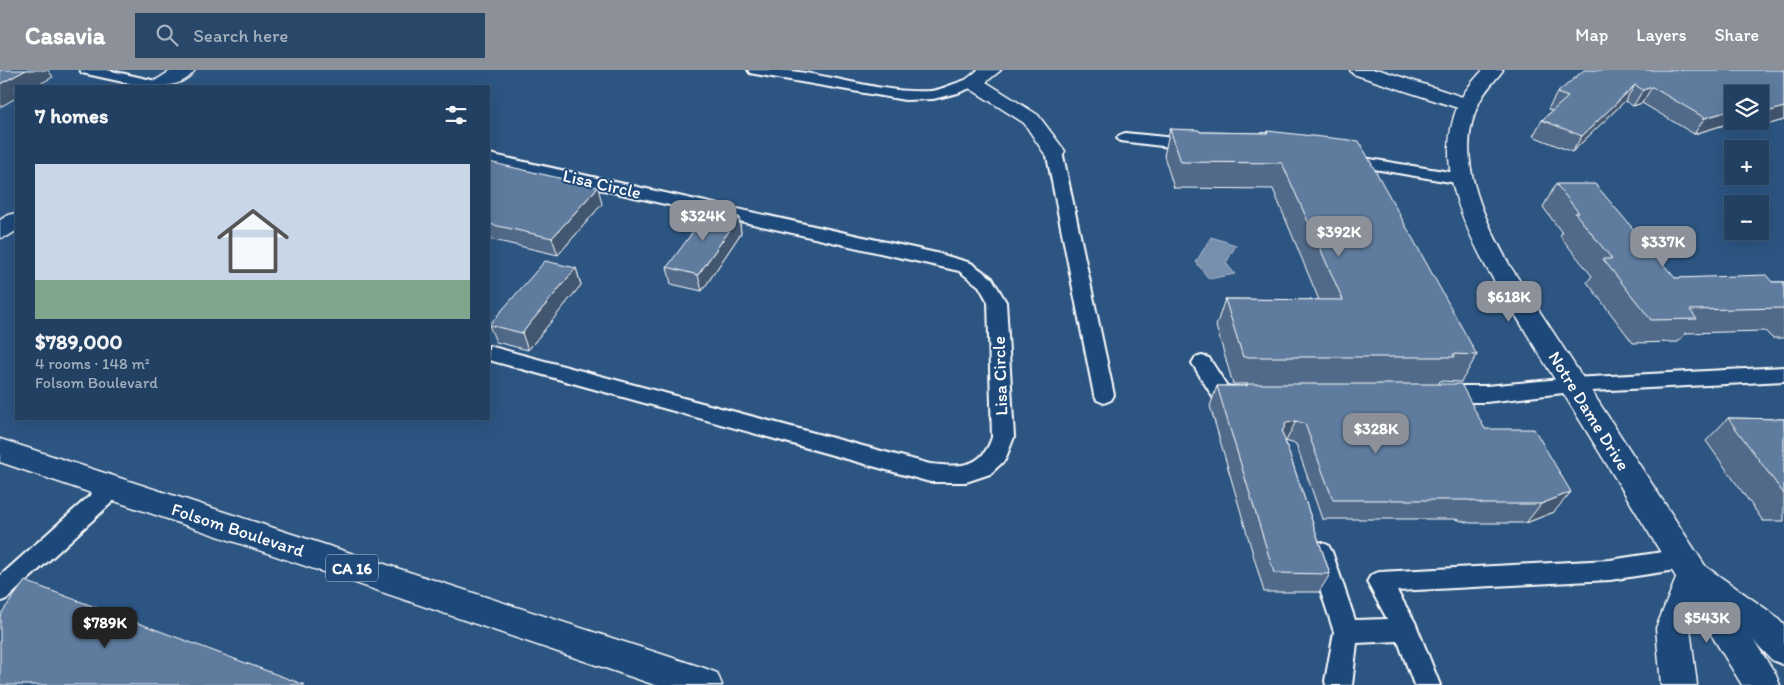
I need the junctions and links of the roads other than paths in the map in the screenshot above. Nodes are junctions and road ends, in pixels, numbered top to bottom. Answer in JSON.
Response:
{"nodes":[{"id":1,"x":87,"y":70,"type":"edge"},
{"id":2,"x":185,"y":70,"type":"edge"},
{"id":3,"x":755,"y":70,"type":"edge"},
{"id":4,"x":991,"y":70,"type":"edge"},
{"id":5,"x":1360,"y":70,"type":"edge"},
{"id":6,"x":1492,"y":70,"type":"edge"},
{"id":7,"x":779,"y":72,"type":"edge"},
{"id":8,"x":974,"y":82,"type":"junction"},
{"id":9,"x":155,"y":85,"type":"edge"},
{"id":10,"x":162,"y":85,"type":"edge"},
{"id":11,"x":1468,"y":105,"type":"junction"},
{"id":12,"x":1124,"y":138,"type":"dead end"},
{"id":13,"x":1212,"y":146,"type":"edge"},
{"id":14,"x":1054,"y":151,"type":"joint"},
{"id":15,"x":1328,"y":157,"type":"edge"},
{"id":16,"x":490,"y":159,"type":"edge"},
{"id":17,"x":1462,"y":179,"type":"junction"},
{"id":18,"x":490,"y":353,"type":"edge"},
{"id":19,"x":1202,"y":363,"type":"dead end"},
{"id":20,"x":1784,"y":374,"type":"edge"},
{"id":21,"x":1572,"y":384,"type":"junction"},
{"id":22,"x":1260,"y":394,"type":"edge"},
{"id":23,"x":1417,"y":394,"type":"edge"},
{"id":24,"x":1104,"y":395,"type":"dead end"},
{"id":25,"x":0,"y":450,"type":"edge"},
{"id":26,"x":113,"y":488,"type":"junction"},
{"id":27,"x":1313,"y":532,"type":"edge"},
{"id":28,"x":1687,"y":567,"type":"junction"},
{"id":29,"x":0,"y":590,"type":"edge"},
{"id":30,"x":1406,"y":630,"type":"junction"},
{"id":31,"x":1346,"y":632,"type":"junction"},
{"id":32,"x":1784,"y":649,"type":"edge"},
{"id":33,"x":704,"y":685,"type":"edge"},
{"id":34,"x":1339,"y":685,"type":"edge"},
{"id":35,"x":1427,"y":685,"type":"edge"},
{"id":36,"x":1679,"y":685,"type":"edge"},
{"id":37,"x":1762,"y":685,"type":"edge"}],
"edges":[{"from":1,"to":9,"type":"lane"},
{"from":2,"to":10,"type":"street"},
{"from":3,"to":7,"type":"lane"},
{"from":4,"to":8,"type":"street"},
{"from":5,"to":11,"type":"street"},
{"from":6,"to":11,"type":"street","name":"Notre Dame Drive"},
{"from":7,"to":8,"type":"lane"},
{"from":8,"to":14,"type":"street"},
{"from":11,"to":17,"type":"street","name":"Notre Dame Drive"},
{"from":12,"to":13,"type":"lane"},
{"from":14,"to":24,"type":"lane"},
{"from":15,"to":17,"type":"lane"},
{"from":16,"to":18,"type":"lane","name":"Lisa Circle"},
{"from":17,"to":21,"type":"street","name":"Notre Dame Drive"},
{"from":19,"to":22,"type":"lane"},
{"from":20,"to":21,"type":"lane"},
{"from":21,"to":23,"type":"lane"},
{"from":21,"to":28,"type":"street","name":"Notre Dame Drive"},
{"from":25,"to":26,"type":"street","name":"Folsom Boulevard","number":"CA 16"},
{"from":26,"to":29,"type":"lane"},
{"from":26,"to":33,"type":"street","name":"Folsom Boulevard","number":"CA 16"},
{"from":27,"to":31,"type":"lane"},
{"from":28,"to":30,"type":"lane"},
{"from":28,"to":32,"type":"street"},
{"from":28,"to":36,"type":"street"},
{"from":28,"to":37,"type":"street","name":"Notre Dame Drive"},
{"from":30,"to":31,"type":"lane"},
{"from":30,"to":35,"type":"lane"},
{"from":31,"to":34,"type":"lane"}]}
